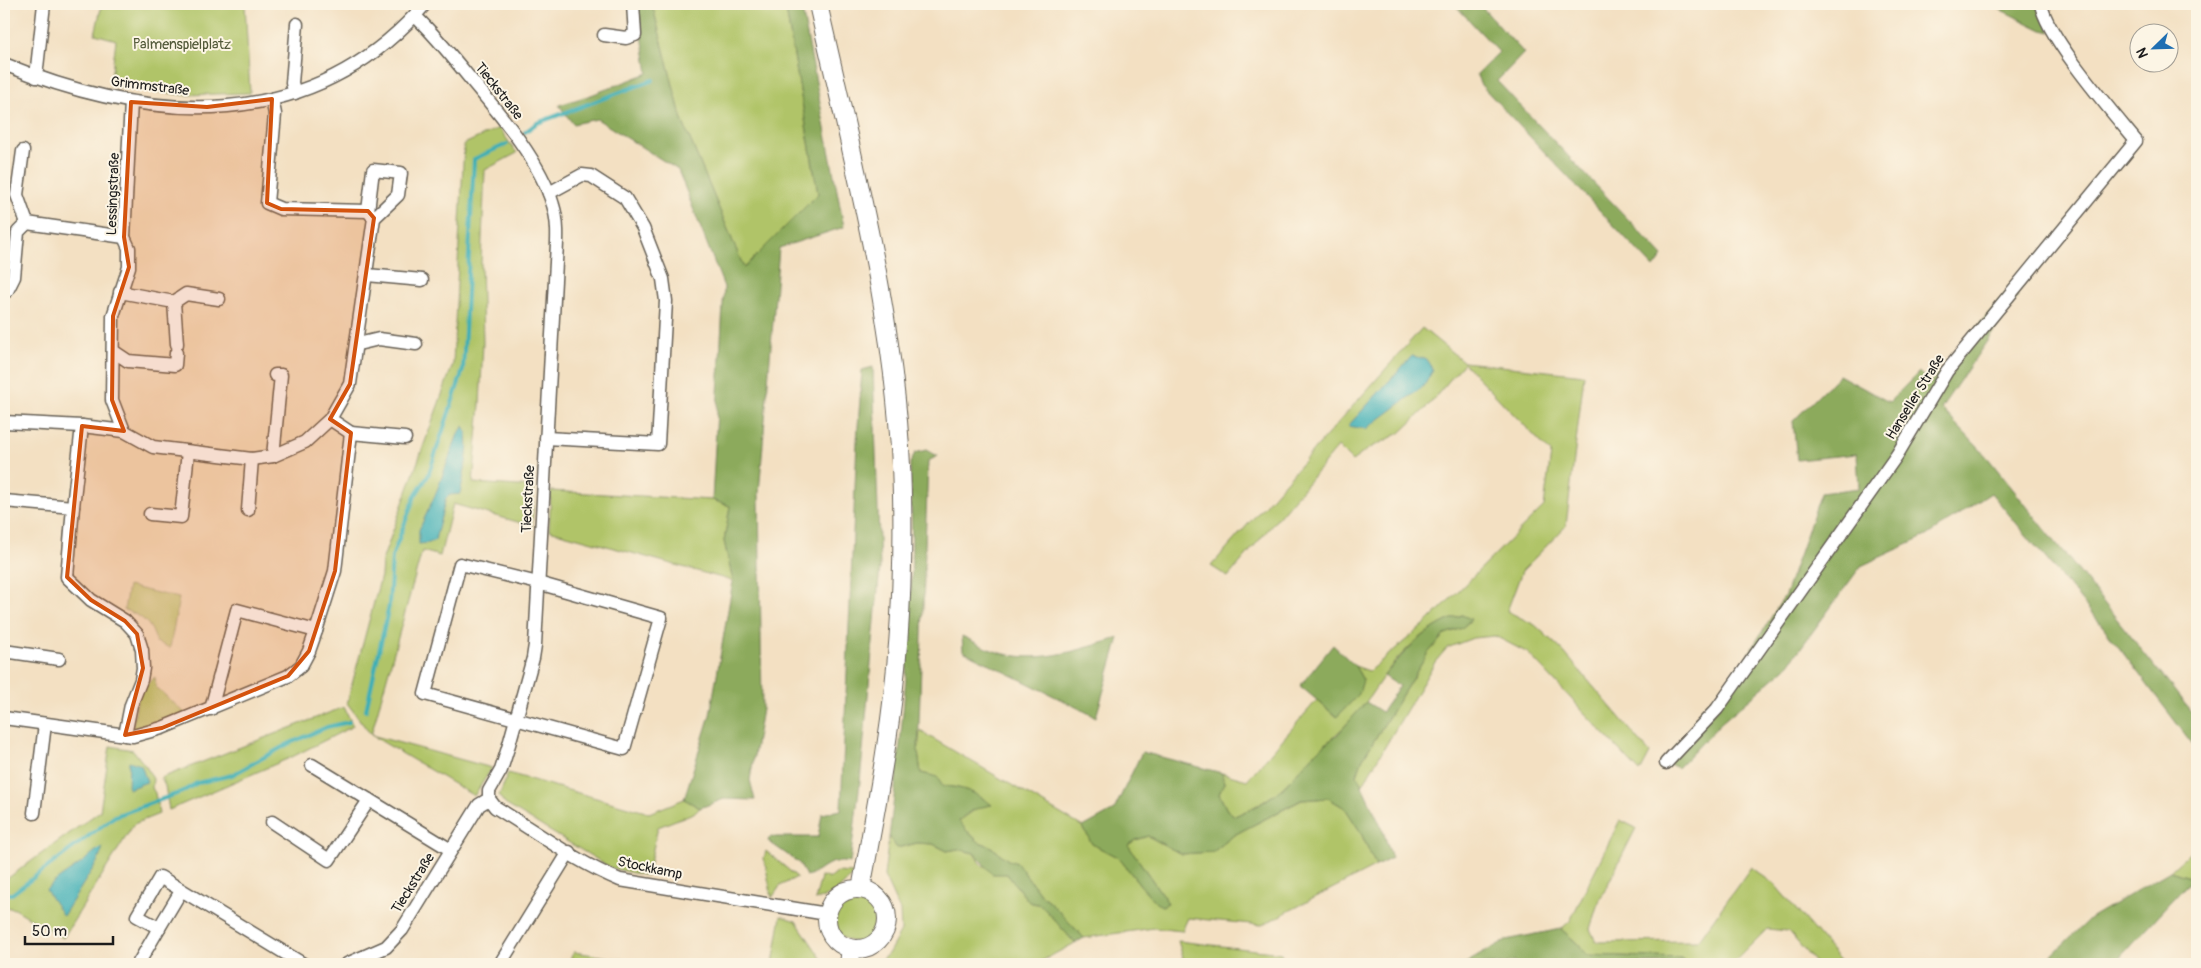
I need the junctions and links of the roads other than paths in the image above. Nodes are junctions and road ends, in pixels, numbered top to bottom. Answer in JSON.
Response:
{"nodes":[{"id":1,"x":44,"y":4,"type":"edge"},
{"id":2,"x":425,"y":4,"type":"edge"},
{"id":3,"x":633,"y":4,"type":"edge"},
{"id":4,"x":818,"y":4,"type":"edge"},
{"id":5,"x":2042,"y":4,"type":"edge"},
{"id":6,"x":415,"y":16,"type":"junction"},
{"id":7,"x":297,"y":24,"type":"dead end"},
{"id":8,"x":604,"y":35,"type":"dead end"},
{"id":9,"x":4,"y":64,"type":"edge"},
{"id":10,"x":36,"y":77,"type":"junction"},
{"id":11,"x":295,"y":93,"type":"junction"},
{"id":12,"x":272,"y":99,"type":"junction"},
{"id":13,"x":131,"y":102,"type":"junction"},
{"id":14,"x":23,"y":151,"type":"dead end"},
{"id":15,"x":549,"y":193,"type":"junction"},
{"id":16,"x":26,"y":224,"type":"junction"},
{"id":17,"x":124,"y":237,"type":"junction"},
{"id":18,"x":368,"y":275,"type":"junction"},
{"id":19,"x":422,"y":280,"type":"dead end"},
{"id":20,"x":4,"y":292,"type":"edge"},
{"id":21,"x":120,"y":292,"type":"junction"},
{"id":22,"x":219,"y":299,"type":"dead end"},
{"id":23,"x":174,"y":302,"type":"junction"},
{"id":24,"x":358,"y":344,"type":"junction"},
{"id":25,"x":416,"y":344,"type":"dead end"},
{"id":26,"x":113,"y":351,"type":"junction"},
{"id":27,"x":275,"y":375,"type":"dead end"},
{"id":28,"x":330,"y":419,"type":"junction"},
{"id":29,"x":4,"y":422,"type":"edge"},
{"id":30,"x":82,"y":426,"type":"junction"},
{"id":31,"x":124,"y":431,"type":"junction"},
{"id":32,"x":351,"y":433,"type":"junction"},
{"id":33,"x":405,"y":438,"type":"dead end"},
{"id":34,"x":546,"y":438,"type":"junction"},
{"id":35,"x":188,"y":452,"type":"junction"},
{"id":36,"x":273,"y":456,"type":"junction"},
{"id":37,"x":252,"y":459,"type":"junction"},
{"id":38,"x":4,"y":501,"type":"edge"},
{"id":39,"x":73,"y":507,"type":"junction"},
{"id":40,"x":248,"y":510,"type":"dead end"},
{"id":41,"x":150,"y":514,"type":"dead end"},
{"id":42,"x":538,"y":583,"type":"junction"},
{"id":43,"x":316,"y":631,"type":"junction"},
{"id":44,"x":4,"y":651,"type":"edge"},
{"id":45,"x":59,"y":659,"type":"dead end"},
{"id":46,"x":211,"y":708,"type":"junction"},
{"id":47,"x":4,"y":718,"type":"edge"},
{"id":48,"x":515,"y":720,"type":"junction"},
{"id":49,"x":45,"y":724,"type":"junction"},
{"id":50,"x":125,"y":735,"type":"junction"},
{"id":51,"x":312,"y":764,"type":"dead end"},
{"id":52,"x":1666,"y":764,"type":"dead end"},
{"id":53,"x":489,"y":799,"type":"junction"},
{"id":54,"x":369,"y":800,"type":"junction"},
{"id":55,"x":34,"y":813,"type":"dead end"},
{"id":56,"x":272,"y":822,"type":"dead end"},
{"id":57,"x":452,"y":850,"type":"junction"},
{"id":58,"x":569,"y":852,"type":"junction"},
{"id":59,"x":862,"y":889,"type":"junction"},
{"id":60,"x":182,"y":891,"type":"junction"},
{"id":61,"x":827,"y":914,"type":"junction"},
{"id":62,"x":159,"y":928,"type":"junction"},
{"id":63,"x":850,"y":957,"type":"edge"},
{"id":64,"x":138,"y":964,"type":"edge"},
{"id":65,"x":303,"y":964,"type":"edge"},
{"id":66,"x":348,"y":964,"type":"edge"},
{"id":67,"x":500,"y":964,"type":"edge"}],
"edges":[{"from":1,"to":10,"type":"street"},
{"from":2,"to":6,"type":"street","name":"Grimmstraße"},
{"from":3,"to":8,"type":"street"},
{"from":4,"to":59,"type":"main road"},
{"from":5,"to":52,"type":"street","name":"Hanseller Straße"},
{"from":6,"to":11,"type":"street","name":"Grimmstraße"},
{"from":6,"to":15,"type":"street","name":"Tieckstraße"},
{"from":7,"to":11,"type":"street"},
{"from":9,"to":10,"type":"street","name":"Grimmstraße"},
{"from":10,"to":13,"type":"street","name":"Grimmstraße"},
{"from":11,"to":12,"type":"street","name":"Grimmstraße"},
{"from":12,"to":13,"type":"street","name":"Grimmstraße"},
{"from":12,"to":18,"type":"street"},
{"from":13,"to":17,"type":"street","name":"Lessingstraße"},
{"from":14,"to":16,"type":"street"},
{"from":15,"to":34,"type":"street","name":"Tieckstraße"},
{"from":15,"to":34,"type":"street"},
{"from":16,"to":17,"type":"street"},
{"from":16,"to":20,"type":"street"},
{"from":17,"to":21,"type":"street","name":"Lessingstraße"},
{"from":18,"to":19,"type":"street"},
{"from":18,"to":24,"type":"street"},
{"from":21,"to":23,"type":"street"},
{"from":21,"to":26,"type":"street","name":"Lessingstraße"},
{"from":22,"to":23,"type":"street"},
{"from":23,"to":26,"type":"street"},
{"from":24,"to":25,"type":"street"},
{"from":24,"to":28,"type":"street"},
{"from":26,"to":31,"type":"street","name":"Lessingstraße"},
{"from":27,"to":36,"type":"street"},
{"from":28,"to":32,"type":"street"},
{"from":28,"to":36,"type":"street"},
{"from":29,"to":30,"type":"street"},
{"from":30,"to":31,"type":"street"},
{"from":30,"to":39,"type":"street"},
{"from":31,"to":35,"type":"street"},
{"from":32,"to":33,"type":"street"},
{"from":32,"to":43,"type":"street"},
{"from":34,"to":42,"type":"street","name":"Tieckstraße"},
{"from":35,"to":37,"type":"street"},
{"from":35,"to":41,"type":"street"},
{"from":36,"to":37,"type":"street"},
{"from":37,"to":40,"type":"street"},
{"from":38,"to":39,"type":"street"},
{"from":39,"to":50,"type":"street"},
{"from":42,"to":48,"type":"street","name":"Tieckstraße"},
{"from":42,"to":48,"type":"street"},
{"from":42,"to":48,"type":"street"},
{"from":43,"to":46,"type":"street"},
{"from":43,"to":46,"type":"street"},
{"from":44,"to":45,"type":"street"},
{"from":46,"to":50,"type":"street"},
{"from":47,"to":49,"type":"street"},
{"from":48,"to":53,"type":"street","name":"Tieckstraße"},
{"from":49,"to":50,"type":"street"},
{"from":49,"to":55,"type":"street"},
{"from":51,"to":54,"type":"street"},
{"from":53,"to":57,"type":"street","name":"Tieckstraße"},
{"from":53,"to":58,"type":"street","name":"Stockkamp"},
{"from":54,"to":56,"type":"street"},
{"from":54,"to":57,"type":"street"},
{"from":57,"to":66,"type":"street","name":"Tieckstraße"},
{"from":58,"to":61,"type":"street","name":"Stockkamp"},
{"from":58,"to":67,"type":"street"},
{"from":59,"to":61,"type":"main road"},
{"from":59,"to":63,"type":"main road"},
{"from":60,"to":62,"type":"street"},
{"from":60,"to":62,"type":"street"},
{"from":60,"to":65,"type":"street"},
{"from":61,"to":63,"type":"main road"},
{"from":62,"to":64,"type":"street"}]}
